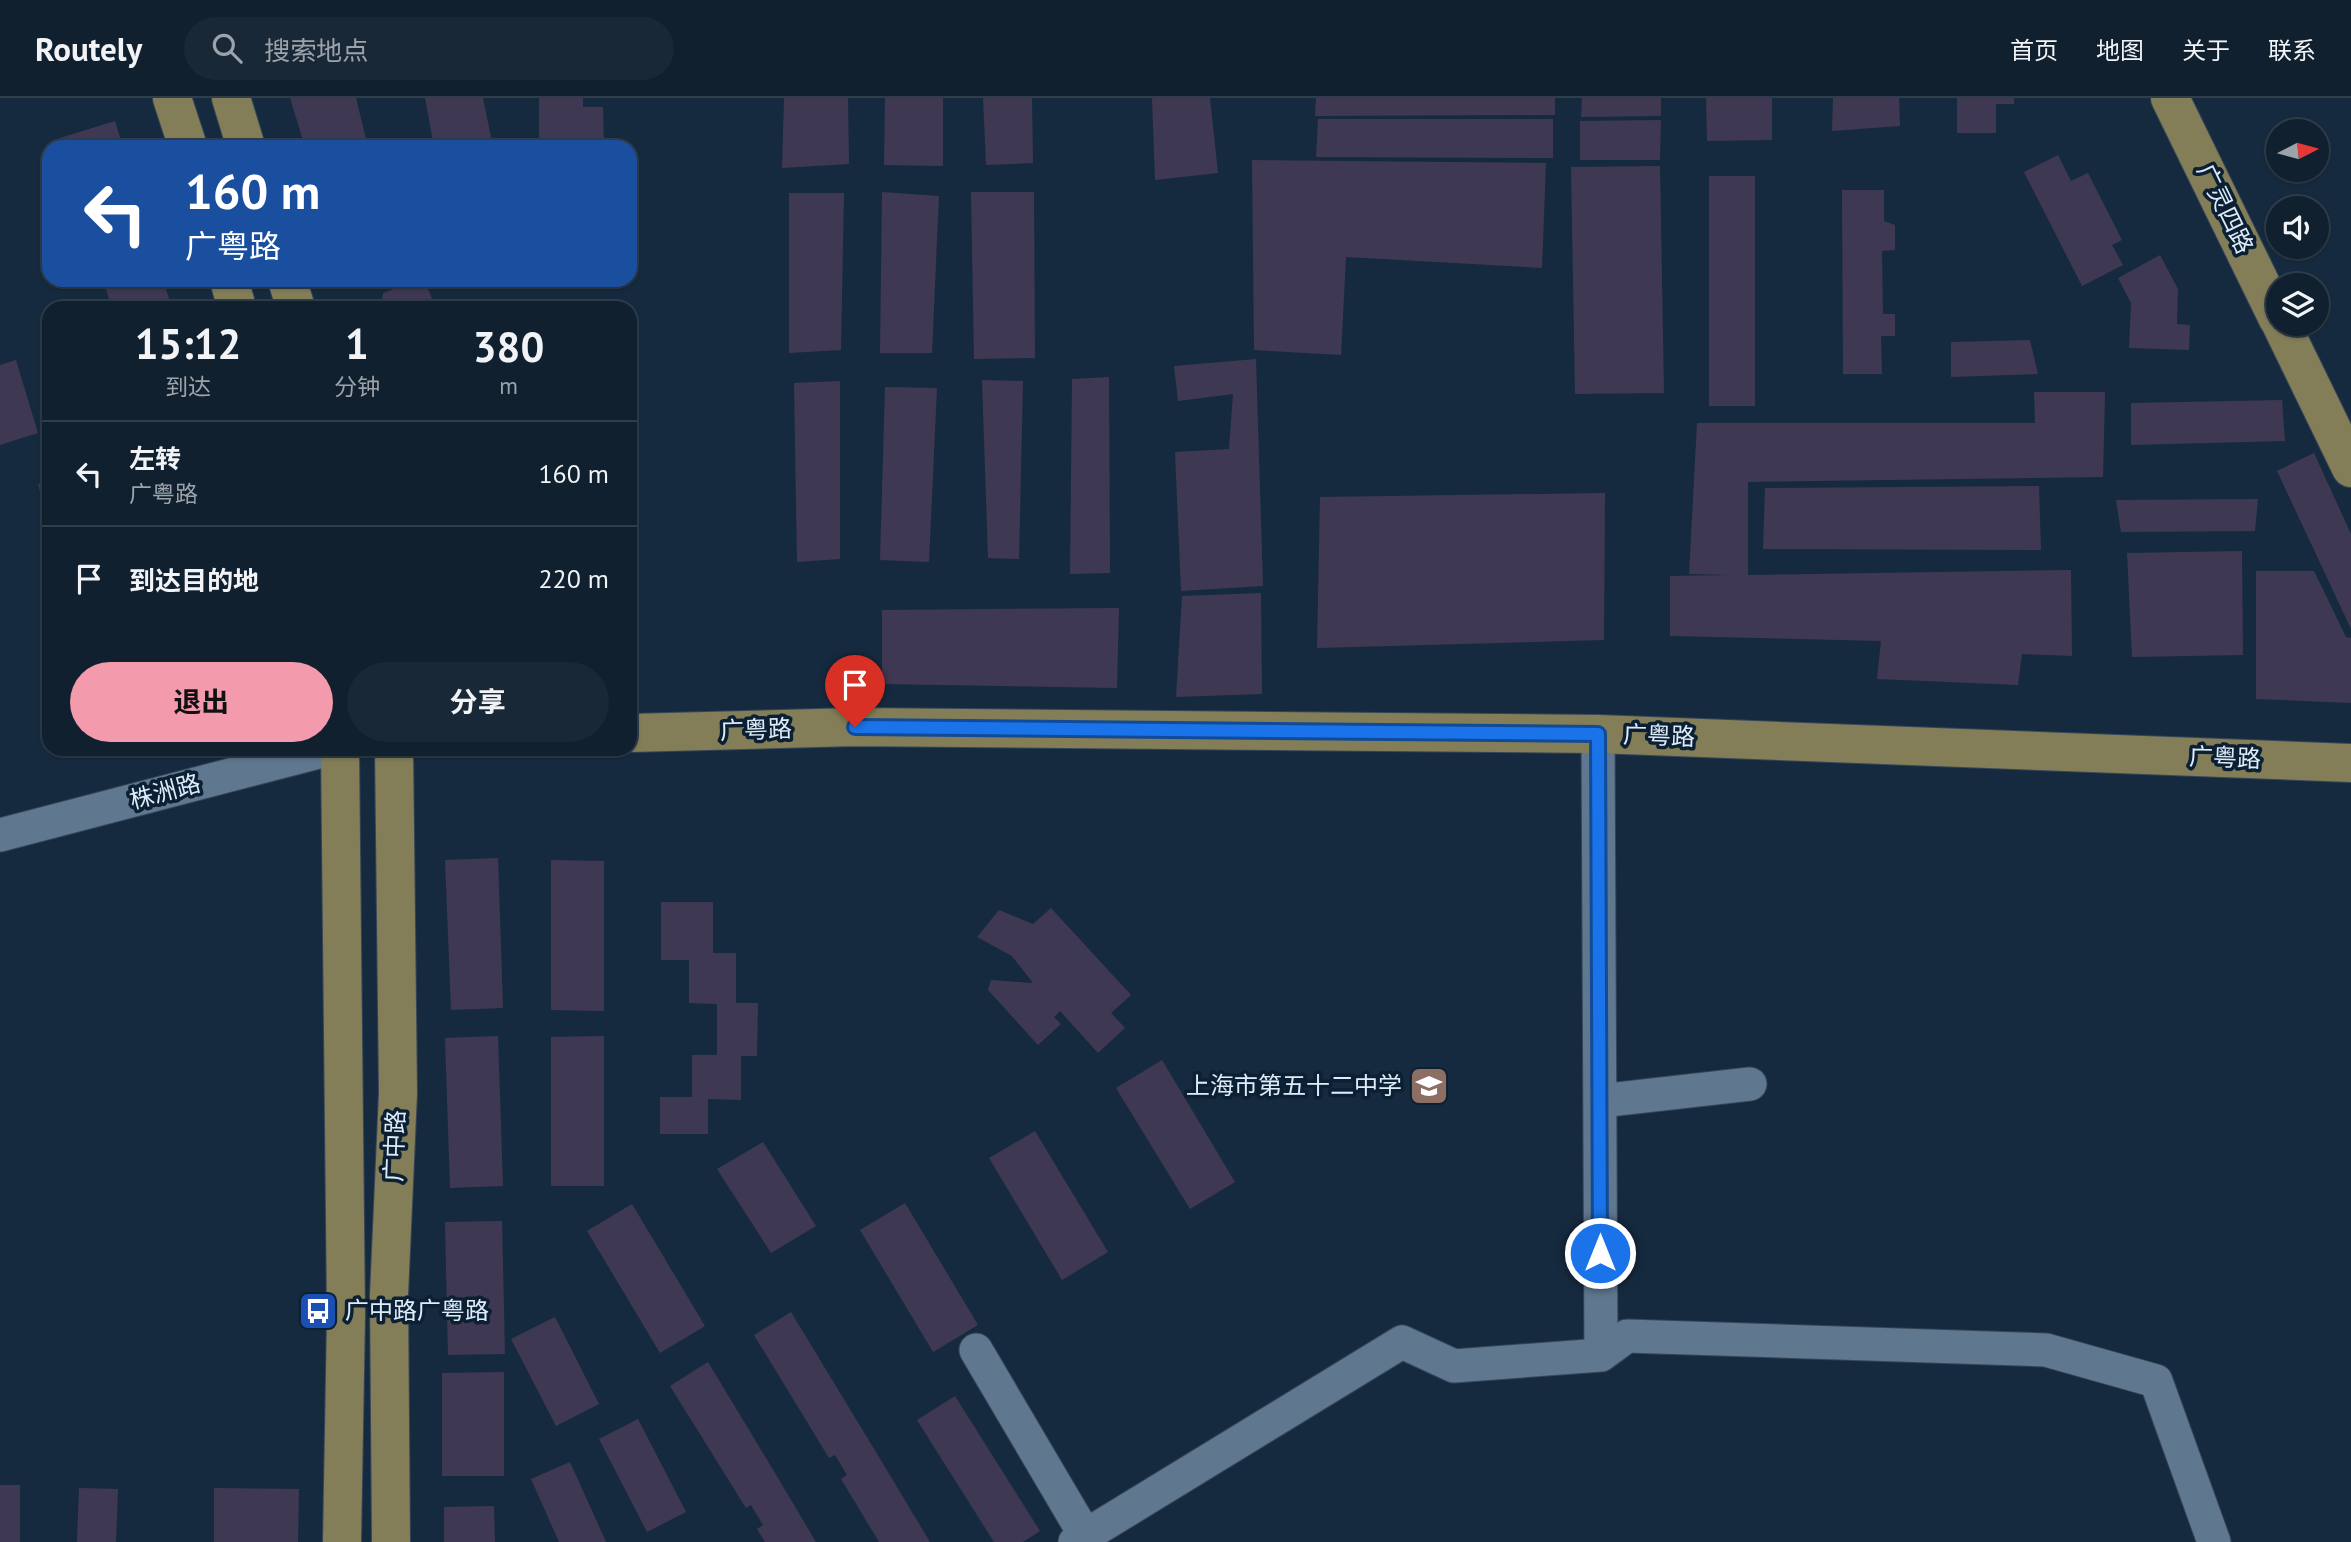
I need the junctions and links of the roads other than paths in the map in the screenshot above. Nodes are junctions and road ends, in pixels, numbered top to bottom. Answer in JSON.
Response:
{"nodes":[{"id":1,"x":172,"y":98,"type":"edge"},
{"id":2,"x":231,"y":98,"type":"edge"},
{"id":3,"x":2170,"y":98,"type":"edge"},
{"id":4,"x":186,"y":140,"type":"edge"},
{"id":5,"x":244,"y":140,"type":"edge"},
{"id":6,"x":2266,"y":293,"type":"edge"},
{"id":7,"x":2287,"y":336,"type":"edge"},
{"id":8,"x":2351,"y":468,"type":"edge"},
{"id":9,"x":637,"y":733,"type":"edge"},
{"id":10,"x":1598,"y":734,"type":"junction"},
{"id":11,"x":303,"y":756,"type":"edge"},
{"id":12,"x":340,"y":756,"type":"edge"},
{"id":13,"x":394,"y":756,"type":"edge"},
{"id":14,"x":2351,"y":762,"type":"edge"},
{"id":15,"x":0,"y":835,"type":"edge"},
{"id":16,"x":1750,"y":1084,"type":"dead end"},
{"id":17,"x":1600,"y":1101,"type":"junction"},
{"id":18,"x":976,"y":1350,"type":"dead end"},
{"id":19,"x":1601,"y":1355,"type":"junction"},
{"id":20,"x":1080,"y":1539,"type":"edge"},
{"id":21,"x":342,"y":1542,"type":"edge"},
{"id":22,"x":391,"y":1542,"type":"edge"},
{"id":23,"x":2214,"y":1542,"type":"edge"}],
"edges":[{"from":1,"to":4,"type":"main road"},
{"from":2,"to":5,"type":"main road"},
{"from":3,"to":6,"type":"main road","name":"广灵四路"},
{"from":7,"to":8,"type":"main road","name":"广灵四路"},
{"from":9,"to":10,"type":"main road","name":"广粤路"},
{"from":10,"to":14,"type":"main road","name":"广粤路"},
{"from":10,"to":17,"type":"street"},
{"from":11,"to":15,"type":"street","name":"株洲路"},
{"from":12,"to":21,"type":"main road","name":"广中路"},
{"from":13,"to":22,"type":"main road","name":"广中路"},
{"from":16,"to":17,"type":"street"},
{"from":17,"to":19,"type":"street"},
{"from":18,"to":20,"type":"street"},
{"from":19,"to":20,"type":"street"},
{"from":19,"to":23,"type":"street"}]}
